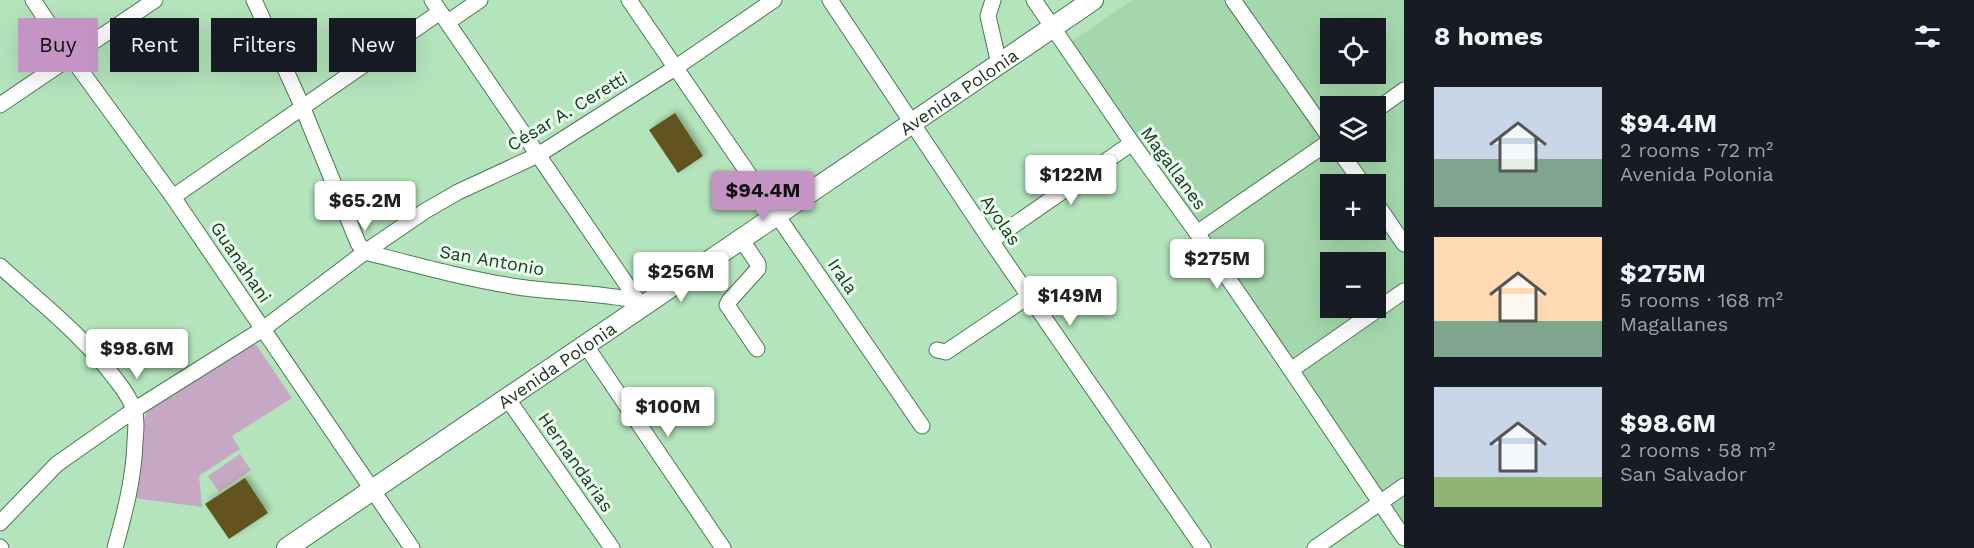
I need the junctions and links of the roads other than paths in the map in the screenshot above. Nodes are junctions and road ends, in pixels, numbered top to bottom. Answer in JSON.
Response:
{"nodes":[{"id":1,"x":33,"y":0,"type":"edge"},
{"id":2,"x":155,"y":0,"type":"edge"},
{"id":3,"x":254,"y":0,"type":"edge"},
{"id":4,"x":480,"y":0,"type":"edge"},
{"id":5,"x":629,"y":0,"type":"edge"},
{"id":6,"x":774,"y":0,"type":"edge"},
{"id":7,"x":830,"y":0,"type":"edge"},
{"id":8,"x":993,"y":0,"type":"edge"},
{"id":9,"x":1035,"y":0,"type":"edge"},
{"id":10,"x":1093,"y":0,"type":"edge"},
{"id":11,"x":1233,"y":0,"type":"edge"},
{"id":12,"x":440,"y":11,"type":"edge"},
{"id":13,"x":45,"y":18,"type":"edge"},
{"id":14,"x":1054,"y":27,"type":"junction"},
{"id":15,"x":98,"y":39,"type":"edge"},
{"id":16,"x":999,"y":64,"type":"junction"},
{"id":17,"x":675,"y":68,"type":"junction"},
{"id":18,"x":49,"y":72,"type":"edge"},
{"id":19,"x":82,"y":72,"type":"edge"},
{"id":20,"x":1404,"y":90,"type":"edge"},
{"id":21,"x":1386,"y":103,"type":"edge"},
{"id":22,"x":0,"y":105,"type":"edge"},
{"id":23,"x":302,"y":106,"type":"junction"},
{"id":24,"x":912,"y":123,"type":"junction"},
{"id":25,"x":1320,"y":126,"type":"edge"},
{"id":26,"x":1132,"y":143,"type":"junction"},
{"id":27,"x":1320,"y":147,"type":"edge"},
{"id":28,"x":538,"y":155,"type":"junction"},
{"id":29,"x":173,"y":197,"type":"junction"},
{"id":30,"x":777,"y":214,"type":"junction"},
{"id":31,"x":1386,"y":218,"type":"edge"},
{"id":32,"x":1197,"y":233,"type":"junction"},
{"id":33,"x":741,"y":239,"type":"junction"},
{"id":34,"x":992,"y":241,"type":"junction"},
{"id":35,"x":1404,"y":244,"type":"edge"},
{"id":36,"x":365,"y":252,"type":"junction"},
{"id":37,"x":0,"y":267,"type":"edge"},
{"id":38,"x":1404,"y":291,"type":"edge"},
{"id":39,"x":1029,"y":296,"type":"junction"},
{"id":40,"x":640,"y":304,"type":"junction"},
{"id":41,"x":263,"y":329,"type":"junction"},
{"id":42,"x":586,"y":346,"type":"junction"},
{"id":43,"x":757,"y":349,"type":"dead end"},
{"id":44,"x":937,"y":351,"type":"dead end"},
{"id":45,"x":1291,"y":370,"type":"junction"},
{"id":46,"x":507,"y":398,"type":"junction"},
{"id":47,"x":134,"y":410,"type":"junction"},
{"id":48,"x":922,"y":426,"type":"dead end"},
{"id":49,"x":1404,"y":486,"type":"edge"},
{"id":50,"x":373,"y":490,"type":"junction"},
{"id":51,"x":1380,"y":501,"type":"junction"},
{"id":52,"x":0,"y":523,"type":"edge"},
{"id":53,"x":1404,"y":538,"type":"edge"},
{"id":54,"x":719,"y":547,"type":"edge"},
{"id":55,"x":115,"y":548,"type":"edge"},
{"id":56,"x":286,"y":548,"type":"edge"},
{"id":57,"x":412,"y":548,"type":"edge"},
{"id":58,"x":612,"y":548,"type":"edge"},
{"id":59,"x":1203,"y":548,"type":"edge"},
{"id":60,"x":1315,"y":548,"type":"edge"}],
"edges":[{"from":1,"to":13,"type":"street","name":"Guanahani"},
{"from":2,"to":15,"type":"street"},
{"from":3,"to":23,"type":"street"},
{"from":4,"to":12,"type":"street"},
{"from":5,"to":17,"type":"street","name":"Irala"},
{"from":6,"to":17,"type":"street","name":"César A. Ceretti"},
{"from":7,"to":24,"type":"street","name":"Ayolas"},
{"from":8,"to":16,"type":"street"},
{"from":9,"to":14,"type":"street","name":"Magallanes"},
{"from":10,"to":14,"type":"main road","name":"Avenida Polonia"},
{"from":11,"to":25,"type":"street"},
{"from":12,"to":23,"type":"street"},
{"from":12,"to":28,"type":"street"},
{"from":14,"to":16,"type":"main road","name":"Avenida Polonia"},
{"from":14,"to":26,"type":"street","name":"Magallanes"},
{"from":16,"to":24,"type":"main road","name":"Avenida Polonia"},
{"from":17,"to":28,"type":"street","name":"César A. Ceretti"},
{"from":17,"to":30,"type":"street","name":"Irala"},
{"from":18,"to":22,"type":"street"},
{"from":19,"to":29,"type":"street","name":"Guanahani"},
{"from":20,"to":21,"type":"street"},
{"from":23,"to":29,"type":"street"},
{"from":23,"to":36,"type":"street"},
{"from":24,"to":30,"type":"main road","name":"Avenida Polonia"},
{"from":24,"to":34,"type":"street","name":"Ayolas"},
{"from":26,"to":32,"type":"street","name":"Magallanes"},
{"from":26,"to":34,"type":"street"},
{"from":27,"to":32,"type":"street"},
{"from":28,"to":36,"type":"street","name":"César A. Ceretti"},
{"from":28,"to":40,"type":"street"},
{"from":29,"to":41,"type":"street","name":"Guanahani"},
{"from":30,"to":33,"type":"main road","name":"Avenida Polonia"},
{"from":30,"to":48,"type":"street","name":"Irala"},
{"from":31,"to":35,"type":"street"},
{"from":32,"to":45,"type":"street","name":"Magallanes"},
{"from":33,"to":40,"type":"main road","name":"Avenida Polonia"},
{"from":33,"to":43,"type":"street"},
{"from":34,"to":39,"type":"street","name":"Ayolas"},
{"from":36,"to":40,"type":"street","name":"San Antonio"},
{"from":36,"to":41,"type":"street","name":"César A. Ceretti"},
{"from":37,"to":47,"type":"street"},
{"from":38,"to":45,"type":"street"},
{"from":39,"to":44,"type":"street"},
{"from":39,"to":59,"type":"street","name":"Ayolas"},
{"from":40,"to":42,"type":"main road","name":"Avenida Polonia"},
{"from":41,"to":47,"type":"street","name":"César A. Ceretti"},
{"from":41,"to":50,"type":"street","name":"Guanahani"},
{"from":42,"to":46,"type":"main road","name":"Avenida Polonia"},
{"from":42,"to":54,"type":"street"},
{"from":45,"to":51,"type":"street","name":"Magallanes"},
{"from":46,"to":50,"type":"main road","name":"Avenida Polonia"},
{"from":46,"to":58,"type":"street","name":"Hernandarias"},
{"from":47,"to":52,"type":"street","name":"César A. Ceretti"},
{"from":47,"to":55,"type":"street"},
{"from":49,"to":51,"type":"street"},
{"from":50,"to":56,"type":"main road","name":"Avenida Polonia"},
{"from":50,"to":57,"type":"street","name":"Guanahani"},
{"from":51,"to":53,"type":"street","name":"Magallanes"},
{"from":51,"to":60,"type":"street"}]}
